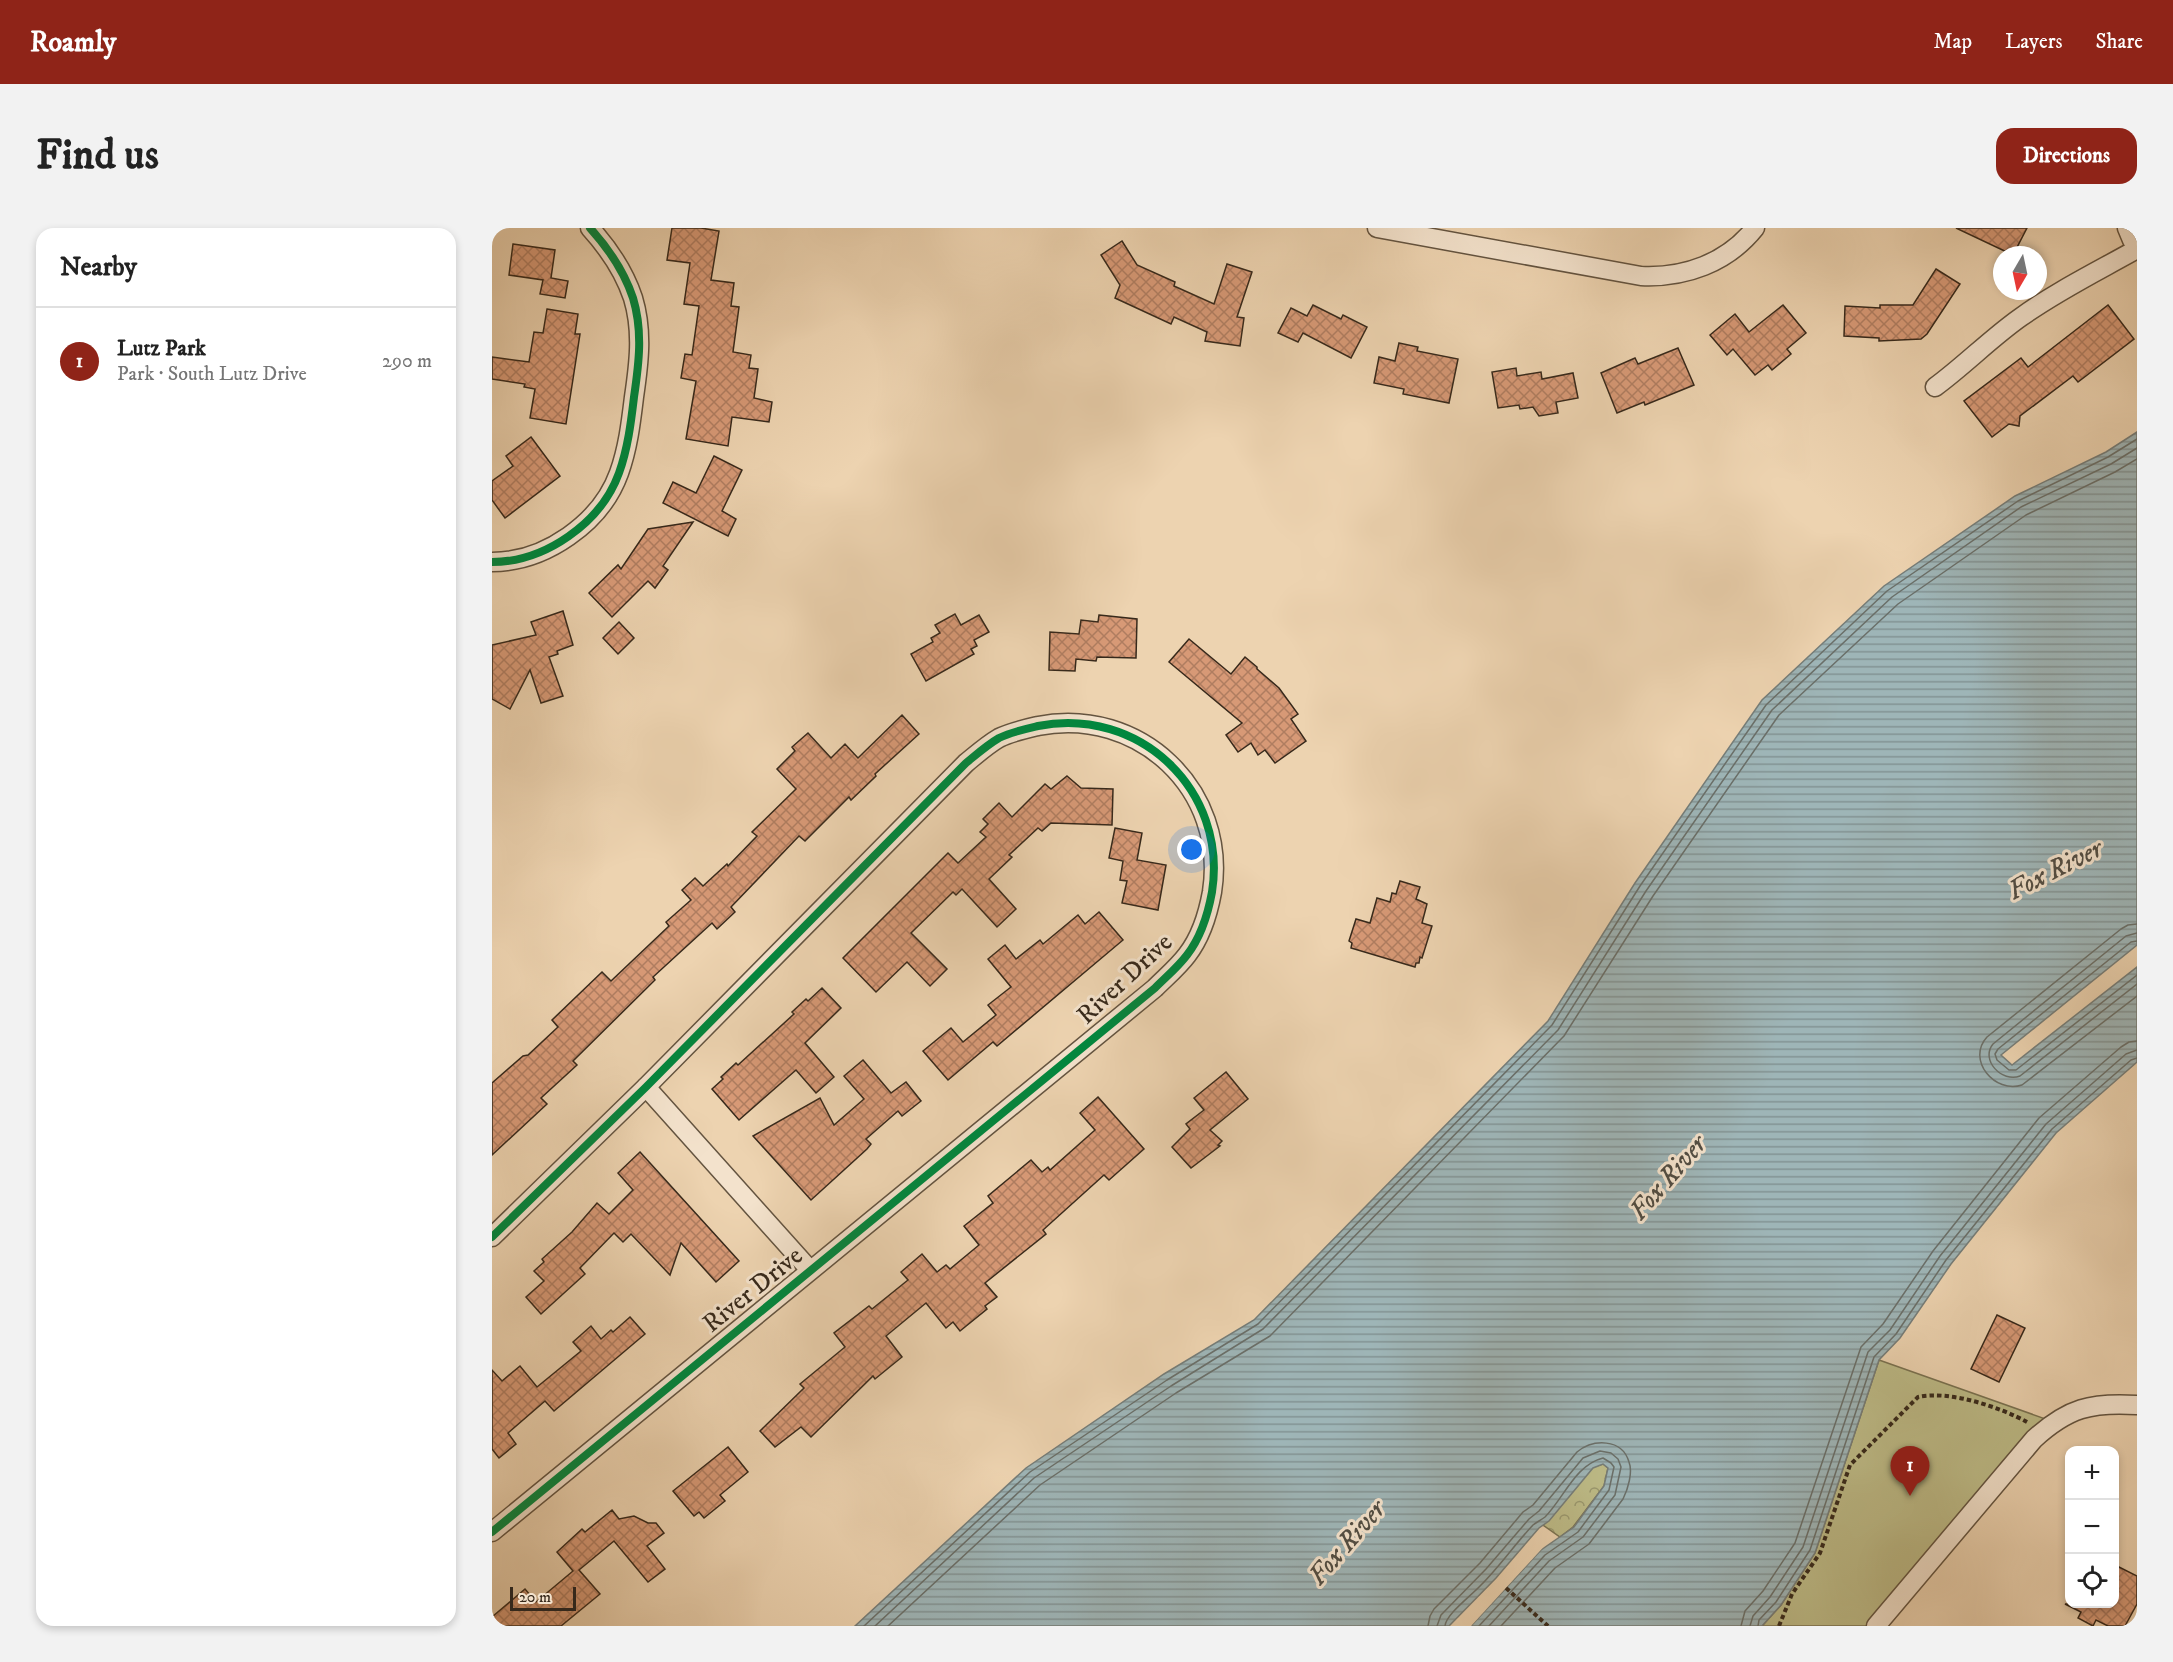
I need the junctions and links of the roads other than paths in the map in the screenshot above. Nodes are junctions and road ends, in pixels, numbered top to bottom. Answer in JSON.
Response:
{"nodes":[{"id":1,"x":590,"y":228,"type":"edge"},
{"id":2,"x":1377,"y":228,"type":"edge"},
{"id":3,"x":1755,"y":228,"type":"edge"},
{"id":4,"x":2127,"y":228,"type":"edge"},
{"id":5,"x":2137,"y":244,"type":"edge"},
{"id":6,"x":2137,"y":249,"type":"edge"},
{"id":7,"x":1935,"y":387,"type":"dead end"},
{"id":8,"x":492,"y":562,"type":"edge"},
{"id":9,"x":646,"y":1087,"type":"junction"},
{"id":10,"x":492,"y":1237,"type":"edge"},
{"id":11,"x":810,"y":1270,"type":"junction"},
{"id":12,"x":2137,"y":1405,"type":"edge"},
{"id":13,"x":492,"y":1532,"type":"edge"},
{"id":14,"x":1876,"y":1626,"type":"edge"}],
"edges":[{"from":1,"to":8,"type":"street"},
{"from":2,"to":3,"type":"street"},
{"from":4,"to":5,"type":"street"},
{"from":6,"to":7,"type":"street"},
{"from":9,"to":10,"type":"street","name":"River Drive"},
{"from":9,"to":11,"type":"street","name":"River Drive"},
{"from":9,"to":11,"type":"street","name":"River Drive"},
{"from":11,"to":13,"type":"street","name":"River Drive"},
{"from":12,"to":14,"type":"street"}]}
